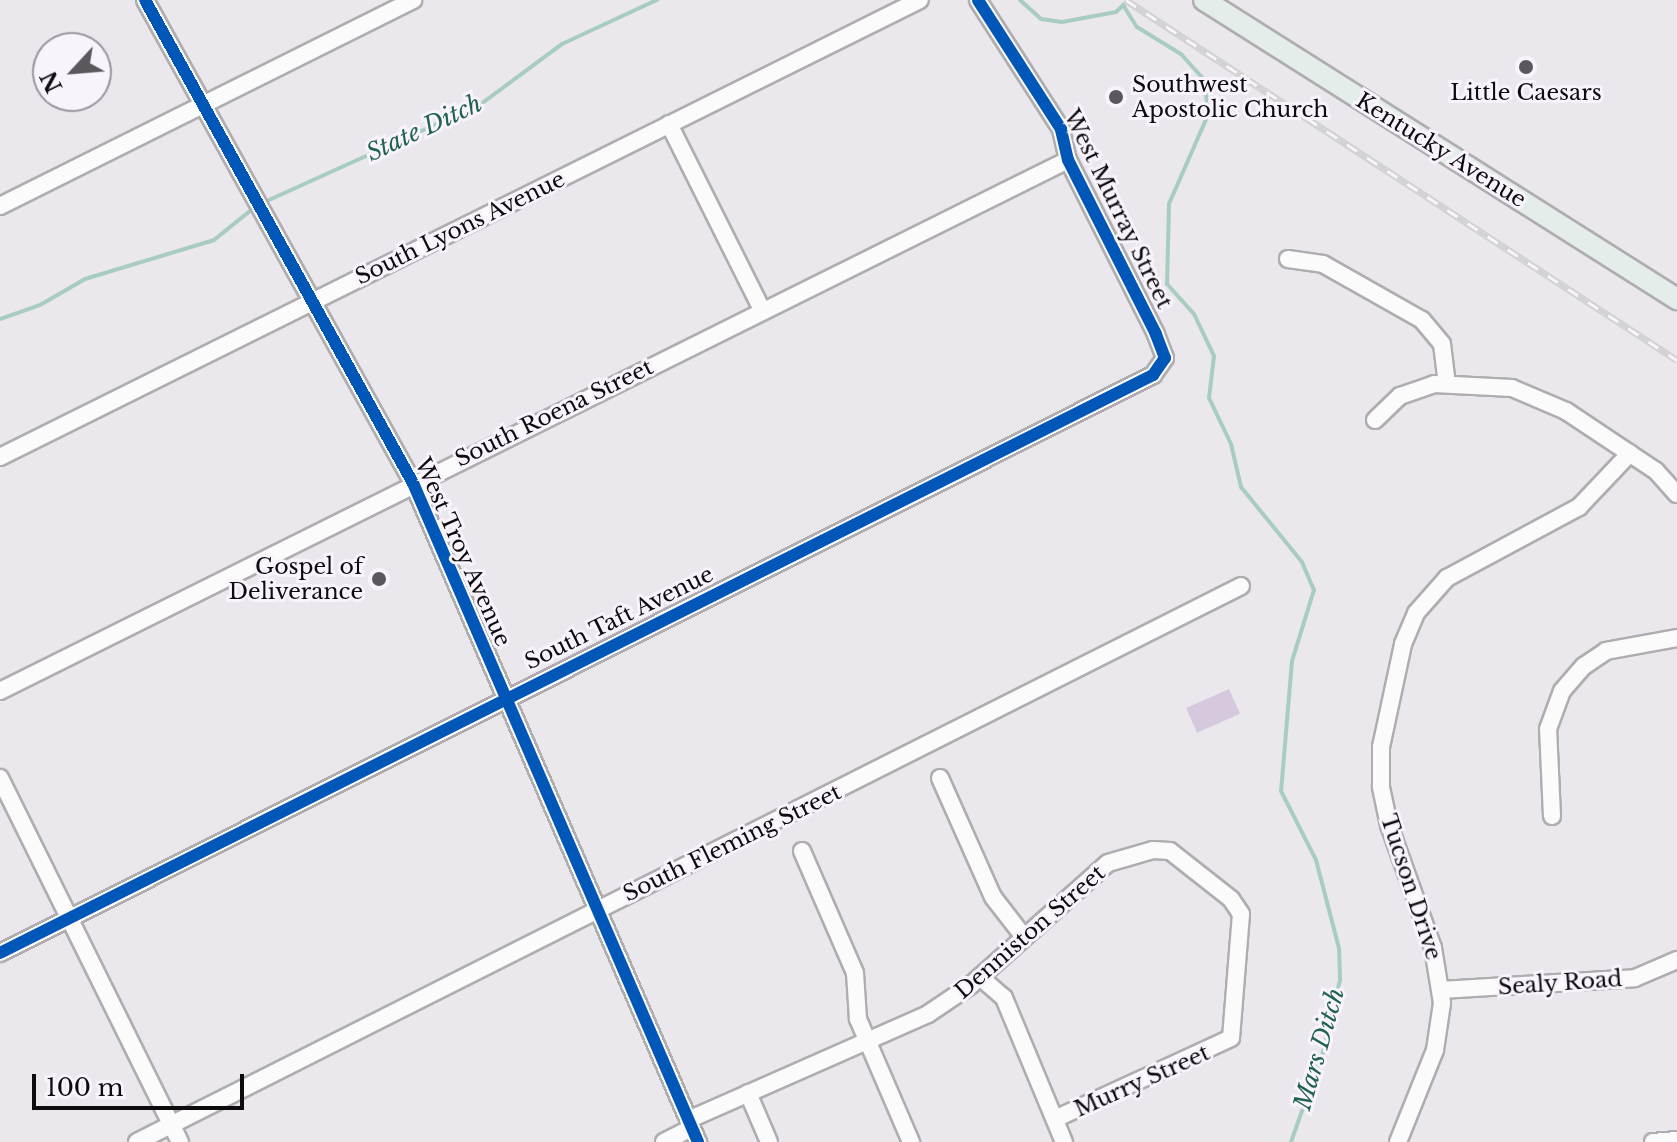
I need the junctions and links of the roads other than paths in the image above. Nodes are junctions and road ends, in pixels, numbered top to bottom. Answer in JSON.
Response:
{"nodes":[{"id":1,"x":145,"y":0,"type":"edge"},
{"id":2,"x":413,"y":0,"type":"edge"},
{"id":3,"x":920,"y":0,"type":"edge"},
{"id":4,"x":978,"y":0,"type":"edge"},
{"id":5,"x":1204,"y":0,"type":"edge"},
{"id":6,"x":203,"y":104,"type":"junction"},
{"id":7,"x":669,"y":124,"type":"junction"},
{"id":8,"x":1068,"y":160,"type":"junction"},
{"id":9,"x":0,"y":206,"type":"edge"},
{"id":10,"x":1288,"y":259,"type":"dead end"},
{"id":11,"x":1677,"y":299,"type":"edge"},
{"id":12,"x":313,"y":301,"type":"junction"},
{"id":13,"x":762,"y":310,"type":"junction"},
{"id":14,"x":1165,"y":358,"type":"joint"},
{"id":15,"x":1447,"y":382,"type":"junction"},
{"id":16,"x":1375,"y":420,"type":"dead end"},
{"id":17,"x":1630,"y":453,"type":"junction"},
{"id":18,"x":0,"y":457,"type":"edge"},
{"id":19,"x":413,"y":483,"type":"junction"},
{"id":20,"x":1677,"y":494,"type":"edge"},
{"id":21,"x":1241,"y":586,"type":"dead end"},
{"id":22,"x":1677,"y":638,"type":"edge"},
{"id":23,"x":0,"y":691,"type":"edge"},
{"id":24,"x":505,"y":697,"type":"junction"},
{"id":25,"x":0,"y":778,"type":"edge"},
{"id":26,"x":940,"y":778,"type":"dead end"},
{"id":27,"x":1552,"y":816,"type":"dead end"},
{"id":28,"x":802,"y":851,"type":"dead end"},
{"id":29,"x":596,"y":911,"type":"junction"},
{"id":30,"x":70,"y":918,"type":"junction"},
{"id":31,"x":1024,"y":937,"type":"junction"},
{"id":32,"x":0,"y":953,"type":"edge"},
{"id":33,"x":1676,"y":962,"type":"edge"},
{"id":34,"x":980,"y":977,"type":"junction"},
{"id":35,"x":1441,"y":990,"type":"junction"},
{"id":36,"x":868,"y":1041,"type":"junction"},
{"id":37,"x":1228,"y":1042,"type":"joint"},
{"id":38,"x":748,"y":1093,"type":"junction"},
{"id":39,"x":1055,"y":1119,"type":"junction"},
{"id":40,"x":172,"y":1125,"type":"junction"},
{"id":41,"x":692,"y":1130,"type":"edge"},
{"id":42,"x":1677,"y":1140,"type":"edge"},
{"id":43,"x":137,"y":1142,"type":"edge"},
{"id":44,"x":180,"y":1142,"type":"edge"},
{"id":45,"x":664,"y":1142,"type":"edge"},
{"id":46,"x":769,"y":1142,"type":"edge"},
{"id":47,"x":911,"y":1142,"type":"edge"},
{"id":48,"x":1064,"y":1142,"type":"edge"},
{"id":49,"x":1398,"y":1142,"type":"edge"},
{"id":50,"x":1653,"y":1142,"type":"edge"}],
"edges":[{"from":1,"to":6,"type":"street","name":"West Troy Avenue"},
{"from":2,"to":6,"type":"street"},
{"from":3,"to":7,"type":"street","name":"South Lyons Avenue"},
{"from":4,"to":8,"type":"street","name":"West Murray Street"},
{"from":5,"to":11,"type":"main road","name":"Kentucky Avenue"},
{"from":6,"to":9,"type":"street"},
{"from":6,"to":12,"type":"street","name":"West Troy Avenue"},
{"from":7,"to":12,"type":"street","name":"South Lyons Avenue"},
{"from":7,"to":13,"type":"street"},
{"from":8,"to":13,"type":"street","name":"South Roena Street"},
{"from":8,"to":14,"type":"street","name":"West Murray Street"},
{"from":10,"to":15,"type":"street"},
{"from":12,"to":18,"type":"street","name":"South Lyons Avenue"},
{"from":12,"to":19,"type":"street","name":"West Troy Avenue"},
{"from":13,"to":19,"type":"street","name":"South Roena Street"},
{"from":14,"to":24,"type":"street","name":"South Taft Avenue"},
{"from":15,"to":16,"type":"street"},
{"from":15,"to":17,"type":"street"},
{"from":17,"to":20,"type":"street"},
{"from":17,"to":35,"type":"street","name":"Tucson Drive"},
{"from":19,"to":23,"type":"street","name":"South Roena Street"},
{"from":19,"to":24,"type":"street","name":"West Troy Avenue"},
{"from":21,"to":29,"type":"street","name":"South Fleming Street"},
{"from":22,"to":27,"type":"street"},
{"from":24,"to":29,"type":"street","name":"West Troy Avenue"},
{"from":24,"to":30,"type":"street","name":"South Taft Avenue"},
{"from":25,"to":30,"type":"street"},
{"from":26,"to":31,"type":"street"},
{"from":28,"to":36,"type":"street"},
{"from":29,"to":40,"type":"street","name":"South Fleming Street"},
{"from":29,"to":41,"type":"street","name":"West Troy Avenue"},
{"from":30,"to":32,"type":"street","name":"South Taft Avenue"},
{"from":30,"to":40,"type":"street"},
{"from":31,"to":34,"type":"street","name":"Denniston Street"},
{"from":31,"to":37,"type":"street","name":"Denniston Street"},
{"from":33,"to":35,"type":"street","name":"Sealy Road"},
{"from":34,"to":36,"type":"street","name":"Denniston Street"},
{"from":34,"to":39,"type":"street"},
{"from":35,"to":49,"type":"street","name":"Tucson Drive"},
{"from":36,"to":38,"type":"street","name":"Denniston Street"},
{"from":36,"to":47,"type":"street"},
{"from":37,"to":39,"type":"street","name":"Murry Street"},
{"from":38,"to":41,"type":"street","name":"Denniston Street"},
{"from":38,"to":46,"type":"street"},
{"from":39,"to":48,"type":"street"},
{"from":40,"to":43,"type":"street","name":"South Fleming Street"},
{"from":40,"to":44,"type":"street"},
{"from":41,"to":45,"type":"street","name":"Denniston Street"},
{"from":42,"to":50,"type":"street"}]}
